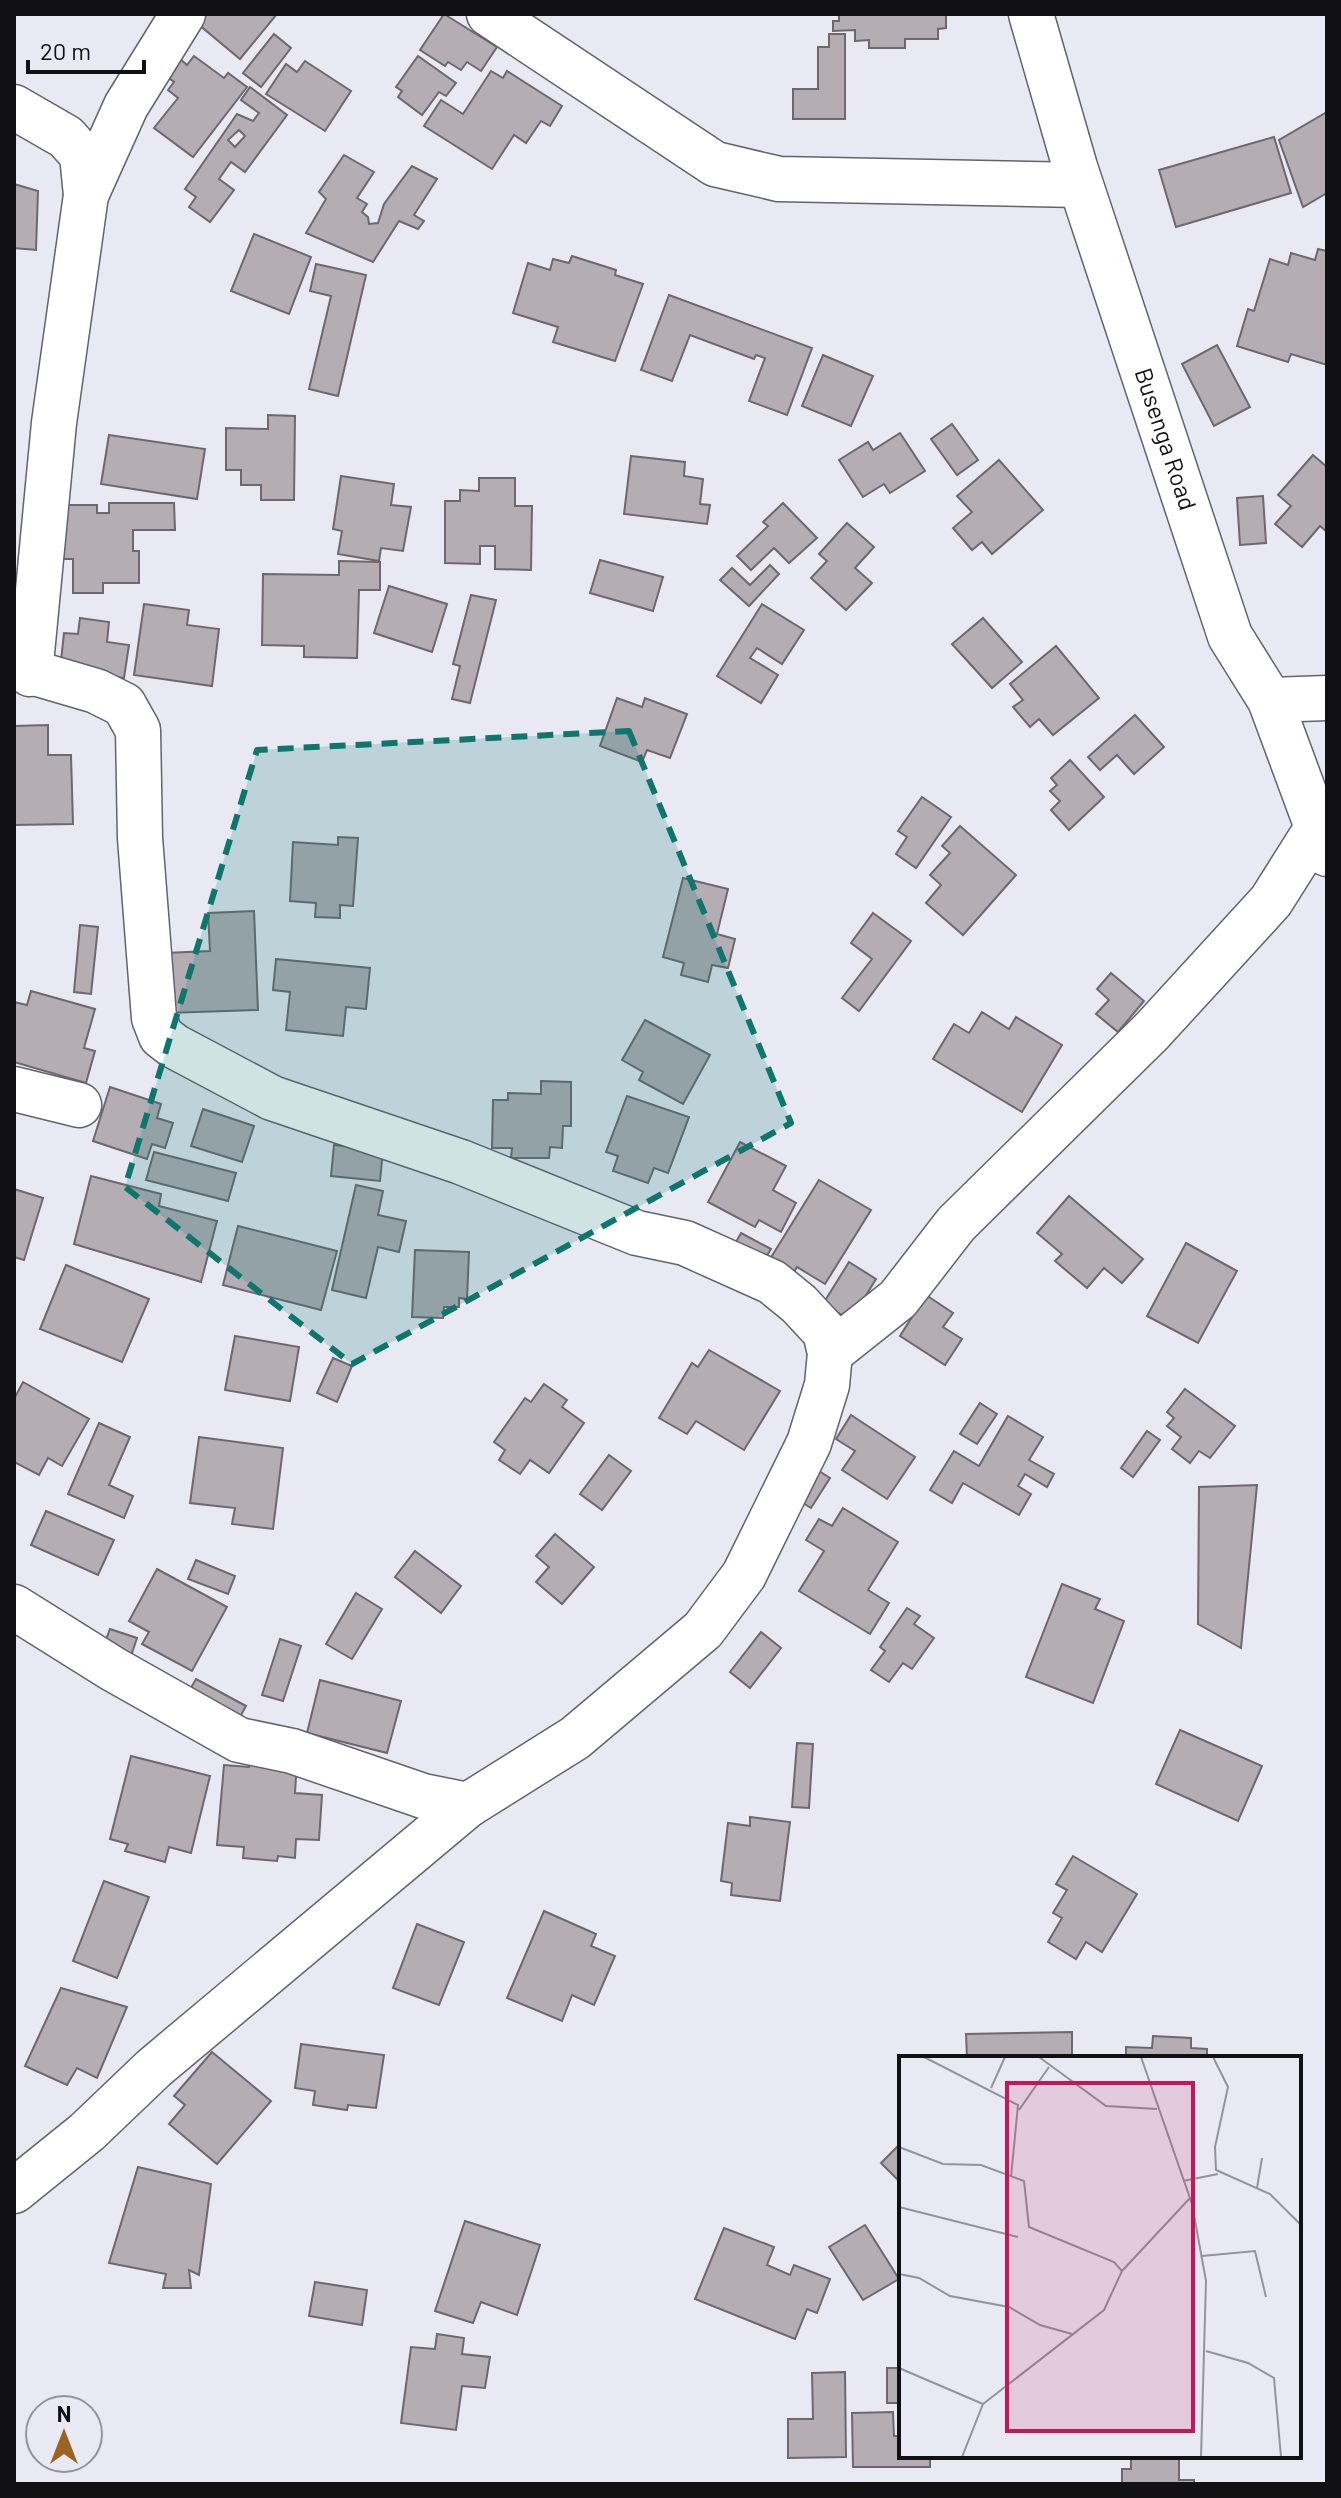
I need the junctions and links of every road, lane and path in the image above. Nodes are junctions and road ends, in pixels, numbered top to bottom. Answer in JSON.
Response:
{"nodes":[{"id":1,"x":183,"y":14,"type":"edge"},
{"id":2,"x":489,"y":14,"type":"edge"},
{"id":3,"x":1031,"y":14,"type":"edge"},
{"id":4,"x":14,"y":107,"type":"edge"},
{"id":5,"x":1080,"y":185,"type":"junction"},
{"id":6,"x":86,"y":195,"type":"junction"},
{"id":7,"x":22,"y":670,"type":"edge"},
{"id":8,"x":1327,"y":698,"type":"edge"},
{"id":9,"x":1270,"y":700,"type":"junction"},
{"id":10,"x":1322,"y":841,"type":"edge"},
{"id":11,"x":14,"y":1089,"type":"edge"},
{"id":12,"x":79,"y":1105,"type":"dead end"},
{"id":13,"x":830,"y":1353,"type":"junction"},
{"id":14,"x":14,"y":1607,"type":"edge"},
{"id":15,"x":468,"y":1805,"type":"junction"},
{"id":16,"x":14,"y":2191,"type":"edge"}],
"edges":[{"from":1,"to":6,"type":"street"},
{"from":2,"to":5,"type":"street"},
{"from":3,"to":5,"type":"street","name":"Busenga Road"},
{"from":4,"to":6,"type":"street"},
{"from":5,"to":9,"type":"street","name":"Busenga Road"},
{"from":6,"to":7,"type":"street"},
{"from":7,"to":13,"type":"street"},
{"from":8,"to":9,"type":"street"},
{"from":9,"to":10,"type":"street","name":"Busenga Road"},
{"from":10,"to":13,"type":"street"},
{"from":11,"to":12,"type":"street"},
{"from":13,"to":15,"type":"street"},
{"from":14,"to":15,"type":"street"},
{"from":15,"to":16,"type":"street"}]}
